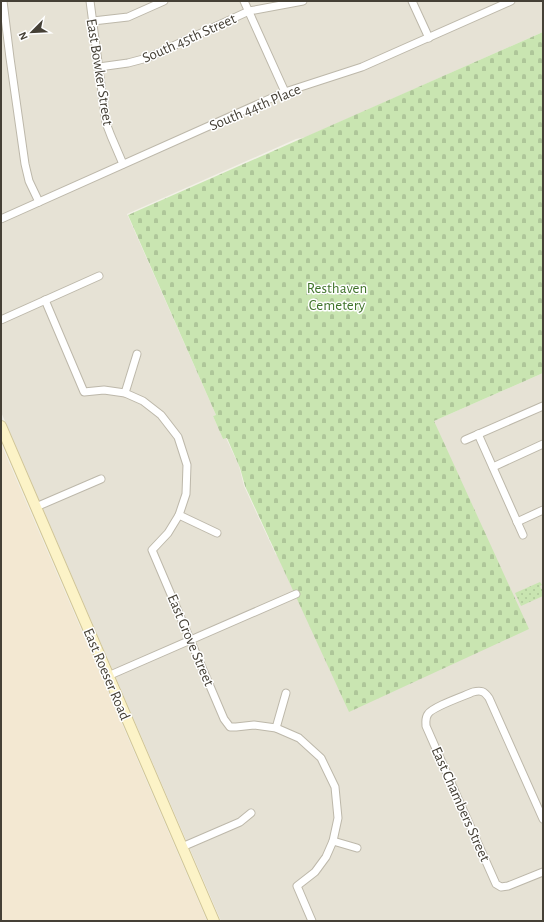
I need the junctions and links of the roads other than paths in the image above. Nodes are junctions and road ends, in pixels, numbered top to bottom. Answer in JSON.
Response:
{"nodes":[{"id":1,"x":3,"y":1,"type":"edge"},
{"id":2,"x":90,"y":1,"type":"edge"},
{"id":3,"x":164,"y":1,"type":"edge"},
{"id":4,"x":244,"y":1,"type":"edge"},
{"id":5,"x":303,"y":1,"type":"edge"},
{"id":6,"x":412,"y":1,"type":"edge"},
{"id":7,"x":511,"y":1,"type":"edge"},
{"id":8,"x":498,"y":4,"type":"edge"},
{"id":9,"x":249,"y":11,"type":"junction"},
{"id":10,"x":93,"y":21,"type":"junction"},
{"id":11,"x":429,"y":38,"type":"junction"},
{"id":12,"x":99,"y":67,"type":"junction"},
{"id":13,"x":285,"y":92,"type":"junction"},
{"id":14,"x":123,"y":164,"type":"junction"},
{"id":15,"x":40,"y":202,"type":"junction"},
{"id":16,"x":1,"y":219,"type":"edge"},
{"id":17,"x":99,"y":276,"type":"dead end"},
{"id":18,"x":45,"y":300,"type":"junction"},
{"id":19,"x":1,"y":320,"type":"edge"},
{"id":20,"x":137,"y":354,"type":"dead end"},
{"id":21,"x":125,"y":393,"type":"junction"},
{"id":22,"x":543,"y":406,"type":"edge"},
{"id":23,"x":1,"y":426,"type":"edge"},
{"id":24,"x":478,"y":434,"type":"junction"},
{"id":25,"x":465,"y":440,"type":"dead end"},
{"id":26,"x":543,"y":444,"type":"edge"},
{"id":27,"x":493,"y":466,"type":"junction"},
{"id":28,"x":101,"y":478,"type":"dead end"},
{"id":29,"x":36,"y":507,"type":"junction"},
{"id":30,"x":543,"y":510,"type":"edge"},
{"id":31,"x":179,"y":515,"type":"junction"},
{"id":32,"x":517,"y":522,"type":"junction"},
{"id":33,"x":217,"y":533,"type":"dead end"},
{"id":34,"x":523,"y":535,"type":"dead end"},
{"id":35,"x":296,"y":594,"type":"dead end"},
{"id":36,"x":190,"y":640,"type":"junction"},
{"id":37,"x":108,"y":676,"type":"junction"},
{"id":38,"x":286,"y":692,"type":"dead end"},
{"id":39,"x":276,"y":728,"type":"junction"},
{"id":40,"x":251,"y":813,"type":"dead end"},
{"id":41,"x":543,"y":819,"type":"edge"},
{"id":42,"x":333,"y":841,"type":"junction"},
{"id":43,"x":182,"y":847,"type":"junction"},
{"id":44,"x":357,"y":848,"type":"dead end"},
{"id":45,"x":543,"y":872,"type":"edge"},
{"id":46,"x":214,"y":921,"type":"edge"},
{"id":47,"x":312,"y":921,"type":"edge"}],
"edges":[{"from":1,"to":15,"type":"street"},
{"from":2,"to":10,"type":"street","name":"East Bowker Street"},
{"from":3,"to":10,"type":"street"},
{"from":4,"to":9,"type":"street"},
{"from":5,"to":9,"type":"street","name":"South 45th Street"},
{"from":6,"to":11,"type":"street"},
{"from":7,"to":8,"type":"street","name":"South 44th Place"},
{"from":8,"to":11,"type":"street","name":"South 44th Place"},
{"from":9,"to":12,"type":"street","name":"South 45th Street"},
{"from":9,"to":13,"type":"street"},
{"from":10,"to":12,"type":"street","name":"East Bowker Street"},
{"from":11,"to":13,"type":"street","name":"South 44th Place"},
{"from":12,"to":14,"type":"street","name":"East Bowker Street"},
{"from":13,"to":14,"type":"street","name":"South 44th Place"},
{"from":14,"to":15,"type":"street","name":"South 44th Place"},
{"from":15,"to":16,"type":"street","name":"South 44th Place"},
{"from":17,"to":18,"type":"street"},
{"from":18,"to":19,"type":"street"},
{"from":18,"to":21,"type":"street","name":"East Grove Street"},
{"from":20,"to":21,"type":"street"},
{"from":21,"to":31,"type":"street","name":"East Grove Street"},
{"from":22,"to":24,"type":"street"},
{"from":23,"to":29,"type":"street","name":"East Roeser Road"},
{"from":24,"to":25,"type":"street"},
{"from":24,"to":27,"type":"street"},
{"from":26,"to":27,"type":"street"},
{"from":27,"to":32,"type":"street"},
{"from":28,"to":29,"type":"street"},
{"from":29,"to":37,"type":"street","name":"East Roeser Road"},
{"from":30,"to":32,"type":"street"},
{"from":31,"to":33,"type":"street"},
{"from":31,"to":36,"type":"street","name":"East Grove Street"},
{"from":32,"to":34,"type":"street"},
{"from":35,"to":36,"type":"street"},
{"from":36,"to":37,"type":"street"},
{"from":36,"to":39,"type":"street","name":"East Grove Street"},
{"from":37,"to":43,"type":"street","name":"East Roeser Road"},
{"from":38,"to":39,"type":"street"},
{"from":39,"to":42,"type":"street","name":"East Grove Street"},
{"from":40,"to":43,"type":"street"},
{"from":41,"to":45,"type":"street","name":"East Chambers Street"},
{"from":42,"to":44,"type":"street"},
{"from":42,"to":47,"type":"street","name":"East Grove Street"},
{"from":43,"to":46,"type":"street","name":"East Roeser Road"}]}
